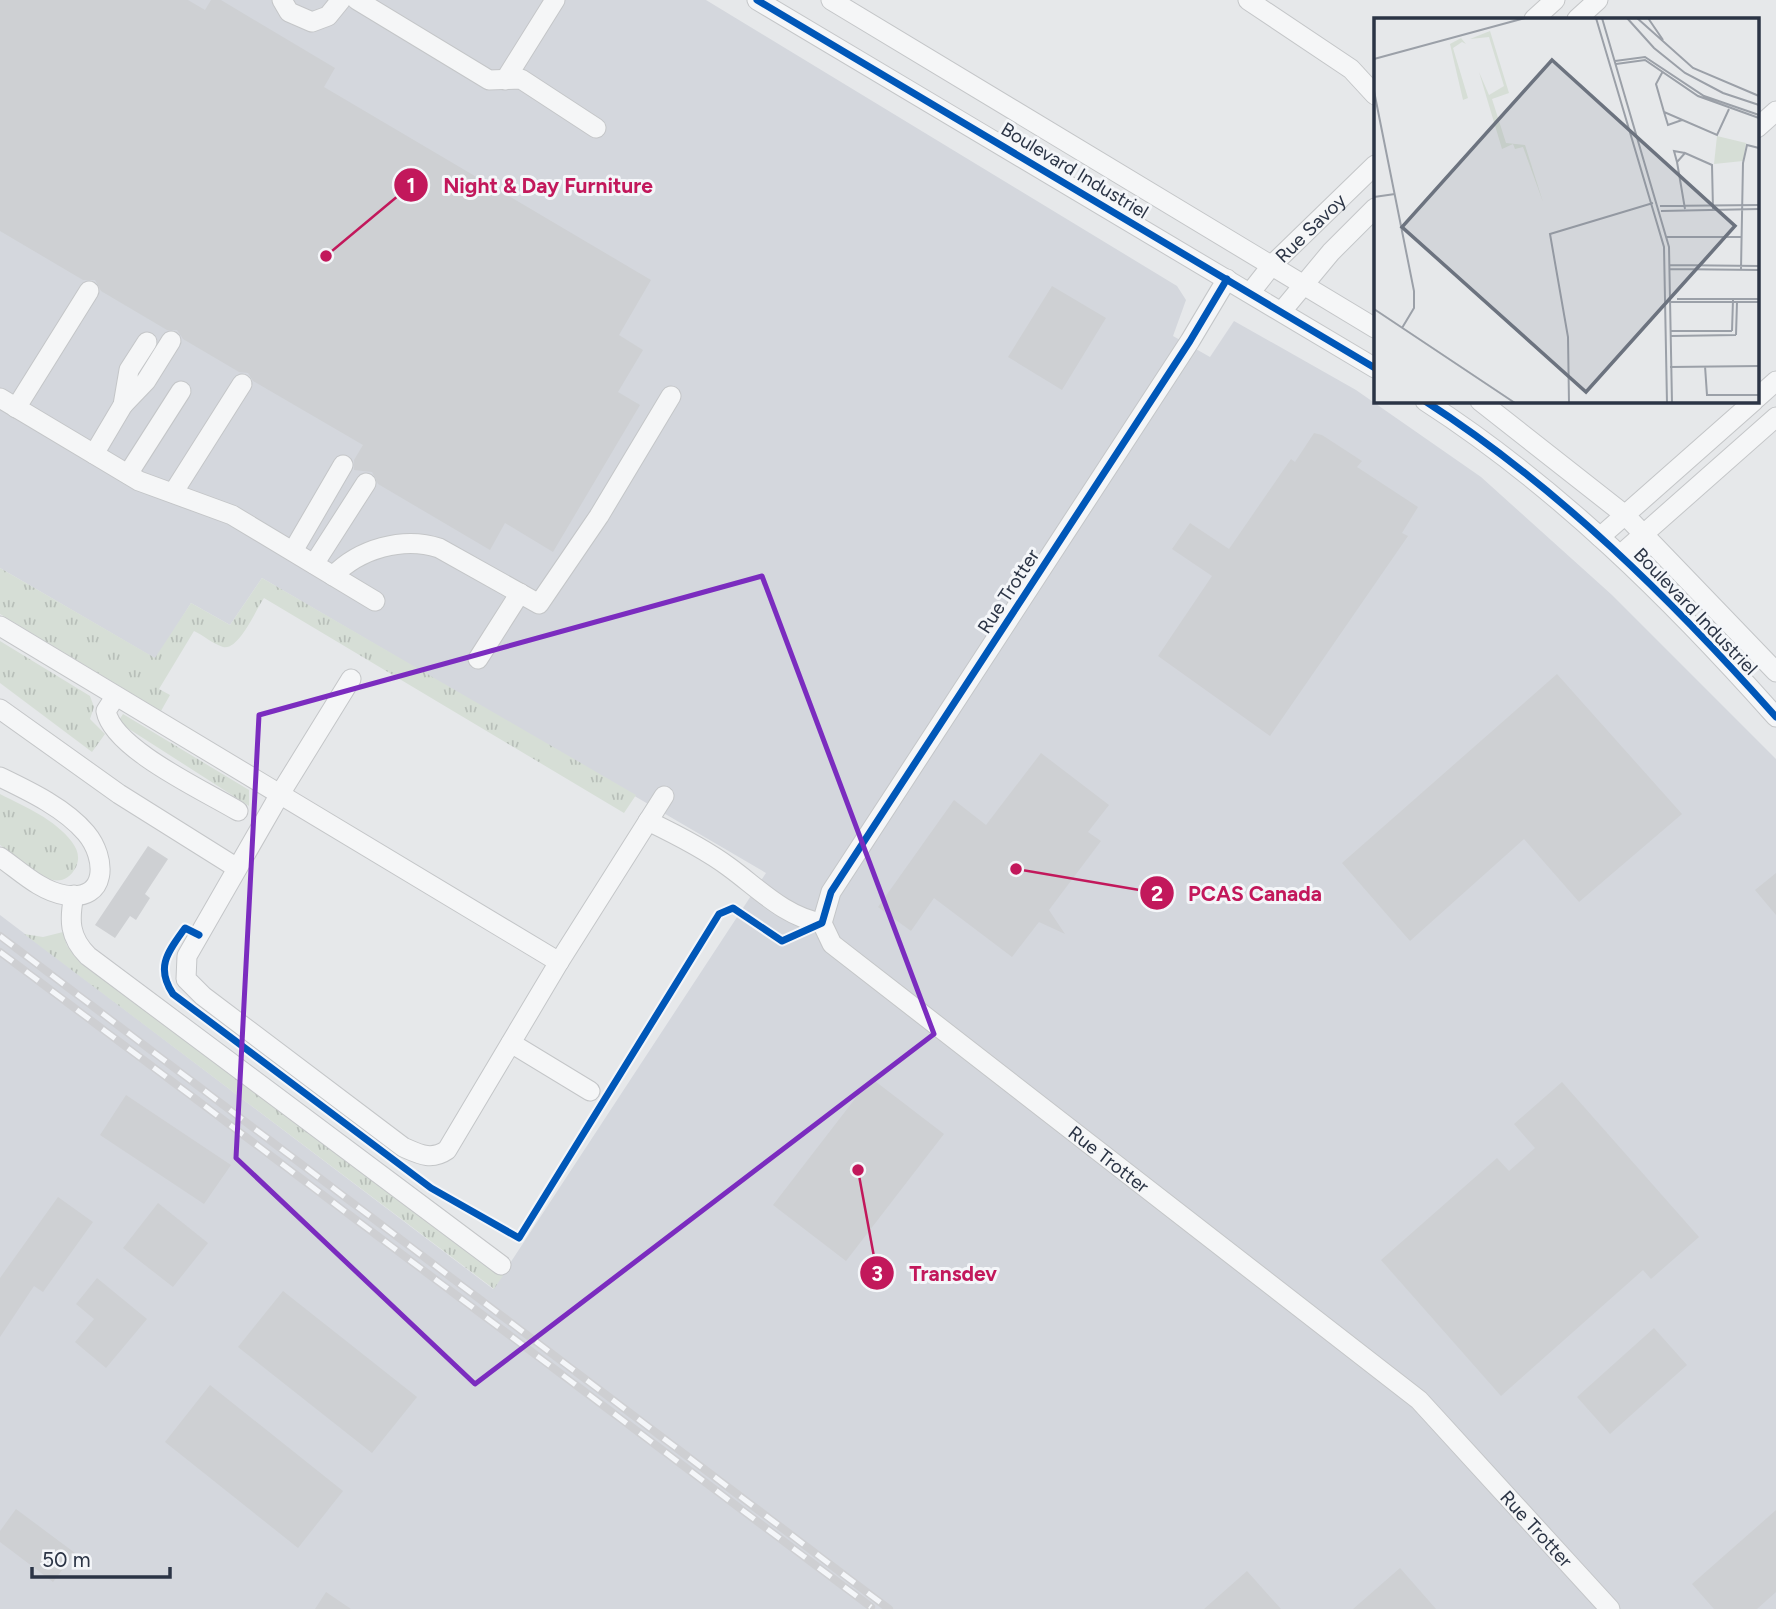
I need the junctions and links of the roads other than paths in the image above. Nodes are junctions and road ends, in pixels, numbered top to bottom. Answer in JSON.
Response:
{"nodes":[{"id":1,"x":282,"y":0,"type":"edge"},
{"id":2,"x":341,"y":0,"type":"edge"},
{"id":3,"x":357,"y":0,"type":"edge"},
{"id":4,"x":555,"y":0,"type":"edge"},
{"id":5,"x":757,"y":0,"type":"edge"},
{"id":6,"x":831,"y":0,"type":"edge"},
{"id":7,"x":1248,"y":0,"type":"edge"},
{"id":8,"x":1558,"y":0,"type":"edge"},
{"id":9,"x":1598,"y":0,"type":"edge"},
{"id":10,"x":1535,"y":18,"type":"edge"},
{"id":11,"x":1576,"y":18,"type":"edge"},
{"id":12,"x":1578,"y":18,"type":"edge"},
{"id":13,"x":505,"y":80,"type":"junction"},
{"id":14,"x":1374,"y":94,"type":"edge"},
{"id":15,"x":1776,"y":111,"type":"edge"},
{"id":16,"x":1758,"y":127,"type":"edge"},
{"id":17,"x":596,"y":128,"type":"dead end"},
{"id":18,"x":1374,"y":166,"type":"edge"},
{"id":19,"x":1374,"y":209,"type":"edge"},
{"id":20,"x":1272,"y":265,"type":"junction"},
{"id":21,"x":1227,"y":279,"type":"junction"},
{"id":22,"x":1302,"y":285,"type":"junction"},
{"id":23,"x":89,"y":291,"type":"dead end"},
{"id":24,"x":1250,"y":293,"type":"junction"},
{"id":25,"x":1282,"y":311,"type":"junction"},
{"id":26,"x":1374,"y":327,"type":"edge"},
{"id":27,"x":171,"y":341,"type":"dead end"},
{"id":28,"x":147,"y":342,"type":"dead end"},
{"id":29,"x":1374,"y":367,"type":"edge"},
{"id":30,"x":1776,"y":381,"type":"edge"},
{"id":31,"x":242,"y":384,"type":"dead end"},
{"id":32,"x":181,"y":391,"type":"dead end"},
{"id":33,"x":671,"y":396,"type":"dead end"},
{"id":34,"x":1758,"y":396,"type":"edge"},
{"id":35,"x":1429,"y":402,"type":"edge"},
{"id":36,"x":1481,"y":402,"type":"edge"},
{"id":37,"x":1752,"y":402,"type":"edge"},
{"id":38,"x":8,"y":403,"type":"edge"},
{"id":39,"x":123,"y":405,"type":"junction"},
{"id":40,"x":1450,"y":407,"type":"edge"},
{"id":41,"x":1776,"y":417,"type":"edge"},
{"id":42,"x":94,"y":454,"type":"junction"},
{"id":43,"x":343,"y":465,"type":"dead end"},
{"id":44,"x":128,"y":474,"type":"junction"},
{"id":45,"x":366,"y":483,"type":"dead end"},
{"id":46,"x":173,"y":493,"type":"junction"},
{"id":47,"x":1625,"y":515,"type":"junction"},
{"id":48,"x":1644,"y":533,"type":"junction"},
{"id":49,"x":1600,"y":537,"type":"junction"},
{"id":50,"x":293,"y":551,"type":"junction"},
{"id":51,"x":1620,"y":555,"type":"junction"},
{"id":52,"x":314,"y":564,"type":"junction"},
{"id":53,"x":333,"y":576,"type":"junction"},
{"id":54,"x":520,"y":593,"type":"junction"},
{"id":55,"x":375,"y":601,"type":"dead end"},
{"id":56,"x":0,"y":626,"type":"edge"},
{"id":57,"x":478,"y":659,"type":"dead end"},
{"id":58,"x":1776,"y":672,"type":"edge"},
{"id":59,"x":351,"y":679,"type":"dead end"},
{"id":60,"x":115,"y":697,"type":"junction"},
{"id":61,"x":0,"y":709,"type":"edge"},
{"id":62,"x":1775,"y":714,"type":"edge"},
{"id":63,"x":0,"y":777,"type":"edge"},
{"id":64,"x":280,"y":794,"type":"junction"},
{"id":65,"x":664,"y":796,"type":"dead end"},
{"id":66,"x":238,"y":811,"type":"dead end"},
{"id":67,"x":648,"y":821,"type":"junction"},
{"id":68,"x":0,"y":857,"type":"edge"},
{"id":69,"x":237,"y":868,"type":"junction"},
{"id":70,"x":74,"y":895,"type":"junction"},
{"id":71,"x":822,"y":923,"type":"junction"},
{"id":72,"x":559,"y":962,"type":"junction"},
{"id":73,"x":511,"y":1043,"type":"junction"},
{"id":74,"x":590,"y":1091,"type":"dead end"},
{"id":75,"x":501,"y":1265,"type":"dead end"},
{"id":76,"x":1610,"y":1609,"type":"edge"}],
"edges":[{"from":1,"to":2,"type":"street"},
{"from":3,"to":13,"type":"street"},
{"from":4,"to":13,"type":"street"},
{"from":5,"to":21,"type":"street","name":"Boulevard Industriel"},
{"from":6,"to":20,"type":"street","name":"Boulevard Industriel"},
{"from":7,"to":14,"type":"street"},
{"from":8,"to":10,"type":"street"},
{"from":8,"to":11,"type":"street"},
{"from":9,"to":12,"type":"street"},
{"from":13,"to":17,"type":"street"},
{"from":15,"to":16,"type":"street"},
{"from":18,"to":20,"type":"street","name":"Rue Savoy"},
{"from":19,"to":22,"type":"street","name":"Rue Savoy"},
{"from":20,"to":22,"type":"street","name":"Boulevard Industriel"},
{"from":20,"to":24,"type":"street","name":"Rue Savoy"},
{"from":21,"to":24,"type":"street","name":"Boulevard Industriel"},
{"from":21,"to":71,"type":"street","name":"Rue Trotter"},
{"from":22,"to":25,"type":"street","name":"Rue Savoy"},
{"from":22,"to":26,"type":"street","name":"Boulevard Industriel"},
{"from":23,"to":38,"type":"street"},
{"from":24,"to":25,"type":"street","name":"Boulevard Industriel"},
{"from":25,"to":29,"type":"street","name":"Boulevard Industriel"},
{"from":27,"to":39,"type":"street"},
{"from":28,"to":39,"type":"street"},
{"from":30,"to":34,"type":"street"},
{"from":31,"to":46,"type":"street"},
{"from":32,"to":44,"type":"street"},
{"from":33,"to":54,"type":"street"},
{"from":35,"to":40,"type":"street","name":"Boulevard Industriel"},
{"from":36,"to":47,"type":"street","name":"Boulevard Industriel"},
{"from":37,"to":47,"type":"street"},
{"from":38,"to":42,"type":"street"},
{"from":39,"to":42,"type":"street"},
{"from":40,"to":49,"type":"street","name":"Boulevard Industriel"},
{"from":41,"to":48,"type":"street"},
{"from":42,"to":44,"type":"street"},
{"from":43,"to":50,"type":"street"},
{"from":44,"to":46,"type":"street"},
{"from":45,"to":52,"type":"street"},
{"from":46,"to":50,"type":"street"},
{"from":47,"to":48,"type":"street","name":"Boulevard Industriel"},
{"from":47,"to":49,"type":"street"},
{"from":48,"to":51,"type":"street"},
{"from":48,"to":58,"type":"street","name":"Boulevard Industriel"},
{"from":49,"to":51,"type":"street","name":"Boulevard Industriel"},
{"from":50,"to":52,"type":"street"},
{"from":51,"to":62,"type":"street","name":"Boulevard Industriel"},
{"from":52,"to":53,"type":"street"},
{"from":53,"to":54,"type":"street"},
{"from":53,"to":55,"type":"street"},
{"from":54,"to":57,"type":"street"},
{"from":56,"to":60,"type":"street"},
{"from":59,"to":64,"type":"street"},
{"from":60,"to":64,"type":"street"},
{"from":60,"to":66,"type":"street"},
{"from":61,"to":69,"type":"street"},
{"from":63,"to":70,"type":"street"},
{"from":64,"to":69,"type":"street"},
{"from":64,"to":72,"type":"street"},
{"from":65,"to":67,"type":"street"},
{"from":67,"to":71,"type":"street"},
{"from":67,"to":72,"type":"street"},
{"from":68,"to":70,"type":"street"},
{"from":69,"to":73,"type":"street"},
{"from":70,"to":75,"type":"street"},
{"from":71,"to":76,"type":"street","name":"Rue Trotter"},
{"from":72,"to":73,"type":"street"},
{"from":73,"to":74,"type":"street"}]}
